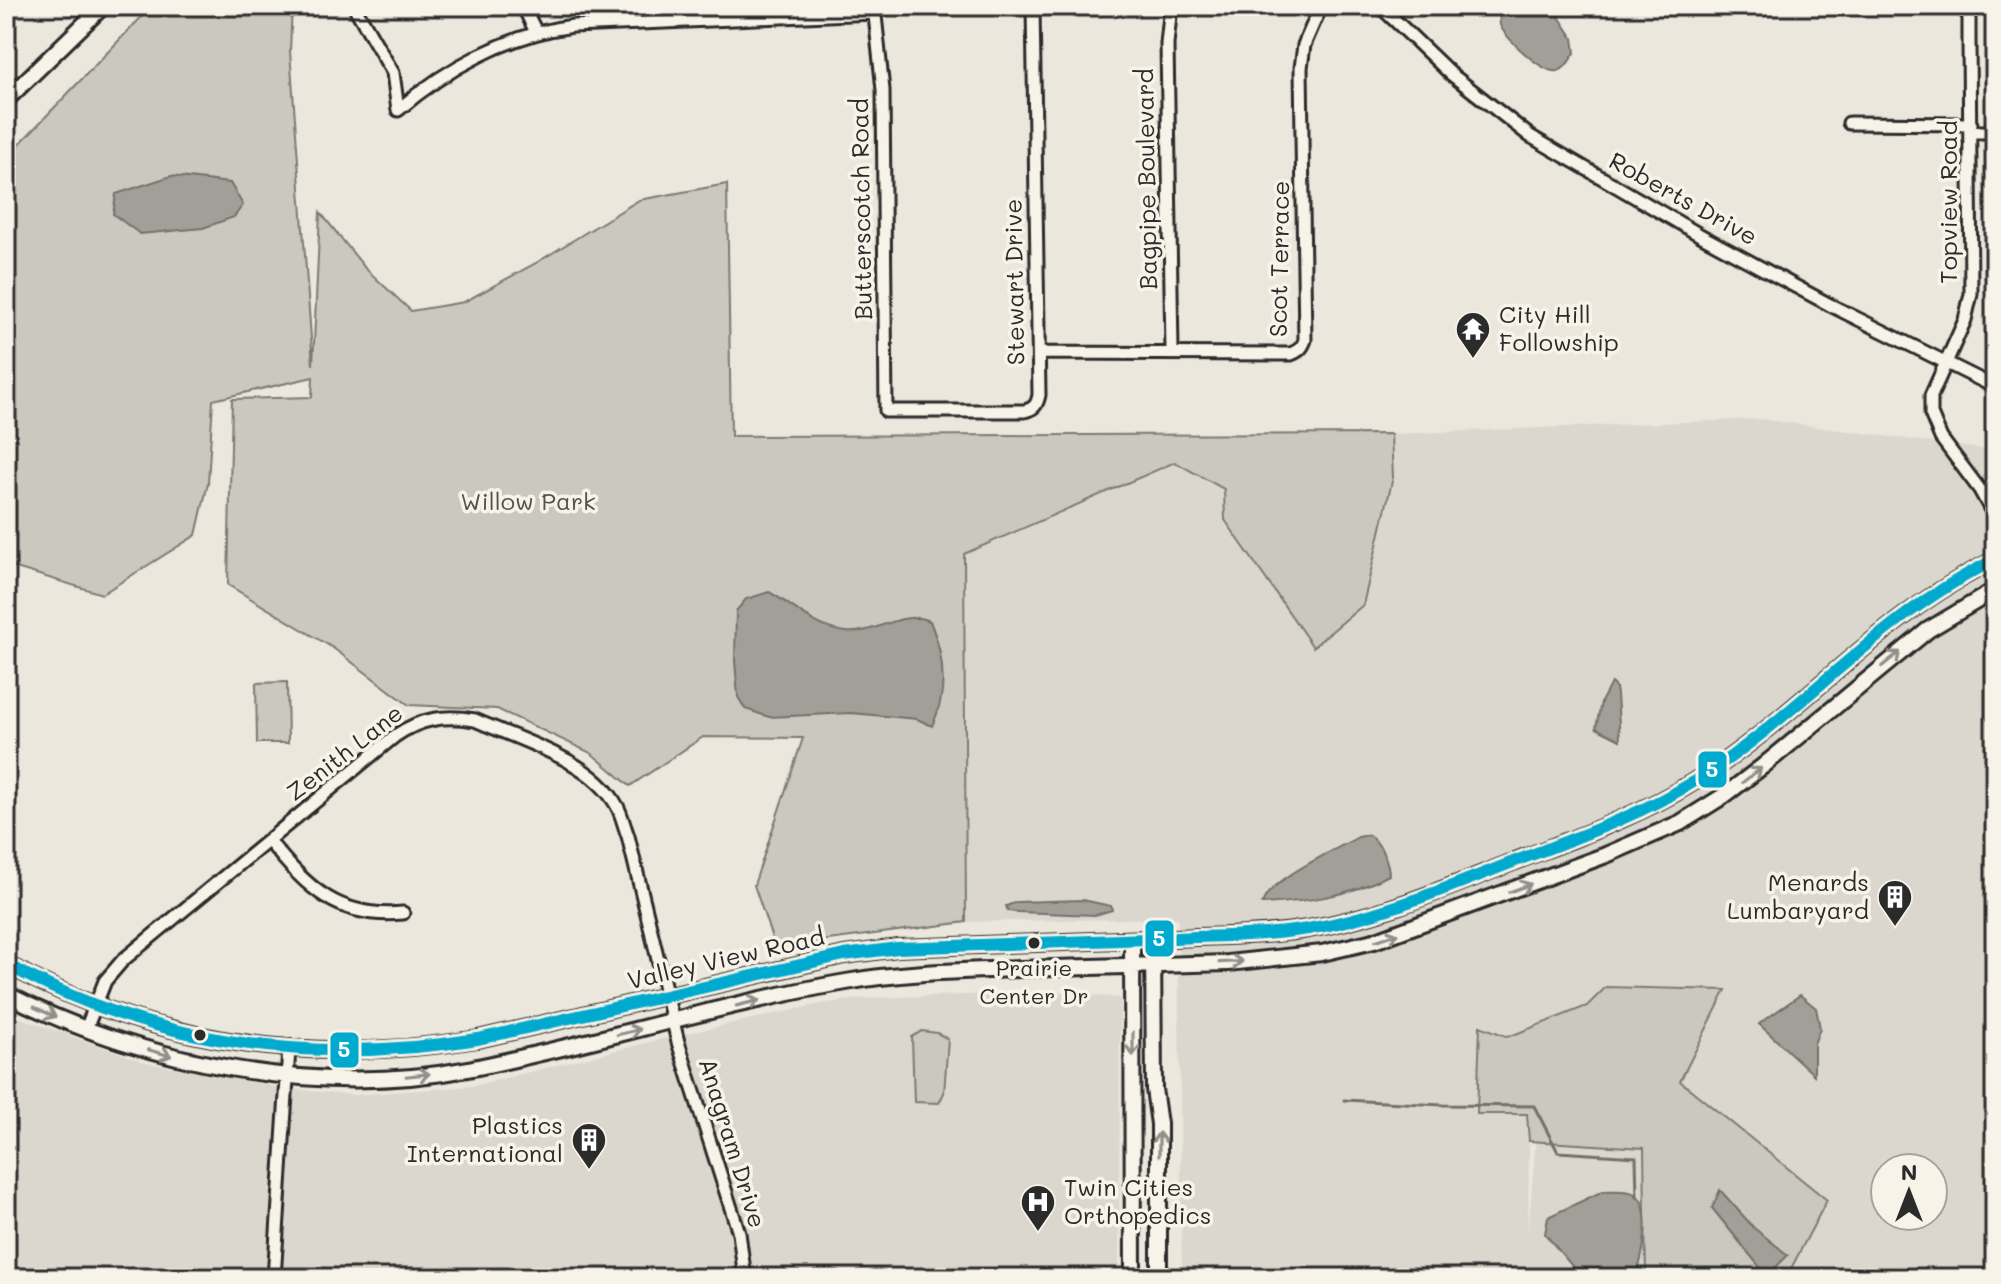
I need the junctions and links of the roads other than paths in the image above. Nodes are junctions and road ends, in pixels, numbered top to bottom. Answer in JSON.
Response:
{"nodes":[{"id":1,"x":103,"y":6,"type":"edge"},
{"id":2,"x":354,"y":6,"type":"edge"},
{"id":3,"x":523,"y":6,"type":"edge"},
{"id":4,"x":692,"y":6,"type":"edge"},
{"id":5,"x":1033,"y":6,"type":"edge"},
{"id":6,"x":1171,"y":6,"type":"edge"},
{"id":7,"x":1321,"y":6,"type":"edge"},
{"id":8,"x":1380,"y":6,"type":"edge"},
{"id":9,"x":874,"y":10,"type":"edge"},
{"id":10,"x":1967,"y":10,"type":"edge"},
{"id":11,"x":692,"y":19,"type":"junction"},
{"id":12,"x":536,"y":32,"type":"junction"},
{"id":13,"x":6,"y":100,"type":"edge"},
{"id":14,"x":1849,"y":123,"type":"dead end"},
{"id":15,"x":1971,"y":128,"type":"junction"},
{"id":16,"x":1995,"y":132,"type":"edge"},
{"id":17,"x":1172,"y":351,"type":"junction"},
{"id":18,"x":1039,"y":353,"type":"junction"},
{"id":19,"x":1945,"y":364,"type":"junction"},
{"id":20,"x":1995,"y":387,"type":"edge"},
{"id":21,"x":886,"y":411,"type":"joint"},
{"id":22,"x":1995,"y":517,"type":"edge"},
{"id":23,"x":1995,"y":560,"type":"edge"},
{"id":24,"x":1995,"y":590,"type":"edge"},
{"id":25,"x":269,"y":841,"type":"junction"},
{"id":26,"x":403,"y":913,"type":"dead end"},
{"id":27,"x":1153,"y":939,"type":"junction"},
{"id":28,"x":1132,"y":940,"type":"junction"},
{"id":29,"x":6,"y":964,"type":"edge"},
{"id":30,"x":1133,"y":966,"type":"junction"},
{"id":31,"x":1153,"y":966,"type":"junction"},
{"id":32,"x":6,"y":994,"type":"edge"},
{"id":33,"x":666,"y":995,"type":"junction"},
{"id":34,"x":94,"y":1006,"type":"junction"},
{"id":35,"x":673,"y":1022,"type":"junction"},
{"id":36,"x":86,"y":1029,"type":"junction"},
{"id":37,"x":289,"y":1049,"type":"junction"},
{"id":38,"x":288,"y":1075,"type":"junction"},
{"id":39,"x":274,"y":1278,"type":"edge"},
{"id":40,"x":745,"y":1278,"type":"edge"},
{"id":41,"x":1133,"y":1278,"type":"edge"},
{"id":42,"x":1159,"y":1278,"type":"edge"}],
"edges":[{"from":1,"to":13,"type":"main road"},
{"from":2,"to":12,"type":"street"},
{"from":3,"to":12,"type":"street"},
{"from":4,"to":11,"type":"street"},
{"from":5,"to":18,"type":"street","name":"Stewart Drive"},
{"from":6,"to":17,"type":"street","name":"Bagpipe Boulevard"},
{"from":7,"to":17,"type":"street","name":"Scot Terrace"},
{"from":8,"to":19,"type":"street","name":"Roberts Drive"},
{"from":9,"to":11,"type":"street"},
{"from":9,"to":21,"type":"street","name":"Butterscotch Road"},
{"from":10,"to":15,"type":"street","name":"Topview Road"},
{"from":11,"to":12,"type":"street"},
{"from":14,"to":15,"type":"street"},
{"from":15,"to":16,"type":"street"},
{"from":15,"to":19,"type":"street","name":"Topview Road"},
{"from":17,"to":18,"type":"street","name":"Scot Terrace"},
{"from":18,"to":21,"type":"street","name":"Stewart Drive"},
{"from":19,"to":20,"type":"street","name":"Roberts Drive"},
{"from":19,"to":22,"type":"street","name":"Topview Road"},
{"from":23,"to":27,"type":"main road","name":"Valley View Road"},
{"from":31,"to":24,"type":"main road","name":"Valley View Road","one_way":true},
{"from":25,"to":26,"type":"street"},
{"from":25,"to":33,"type":"street","name":"Zenith Lane"},
{"from":25,"to":34,"type":"street","name":"Zenith Lane"},
{"from":27,"to":28,"type":"main road","name":"Valley View Road"},
{"from":27,"to":31,"type":"main road"},
{"from":28,"to":30,"type":"main road"},
{"from":28,"to":33,"type":"main road","name":"Valley View Road"},
{"from":29,"to":34,"type":"main road","name":"Valley View Road"},
{"from":30,"to":31,"type":"main road","name":"Valley View Road"},
{"from":35,"to":30,"type":"main road","name":"Valley View Road","one_way":true},
{"from":30,"to":41,"type":"main road","one_way":true},
{"from":42,"to":31,"type":"main road","one_way":true},
{"from":32,"to":36,"type":"main road","name":"Valley View Road","one_way":true},
{"from":33,"to":35,"type":"street","name":"Zenith Lane"},
{"from":33,"to":37,"type":"main road","name":"Valley View Road"},
{"from":34,"to":36,"type":"street","name":"Zenith Lane"},
{"from":34,"to":37,"type":"main road","name":"Valley View Road"},
{"from":38,"to":35,"type":"main road","name":"Valley View Road","one_way":true},
{"from":35,"to":40,"type":"street","name":"Anagram Drive"},
{"from":36,"to":38,"type":"main road","name":"Valley View Road","one_way":true},
{"from":37,"to":38,"type":"street"},
{"from":38,"to":39,"type":"street"}]}
